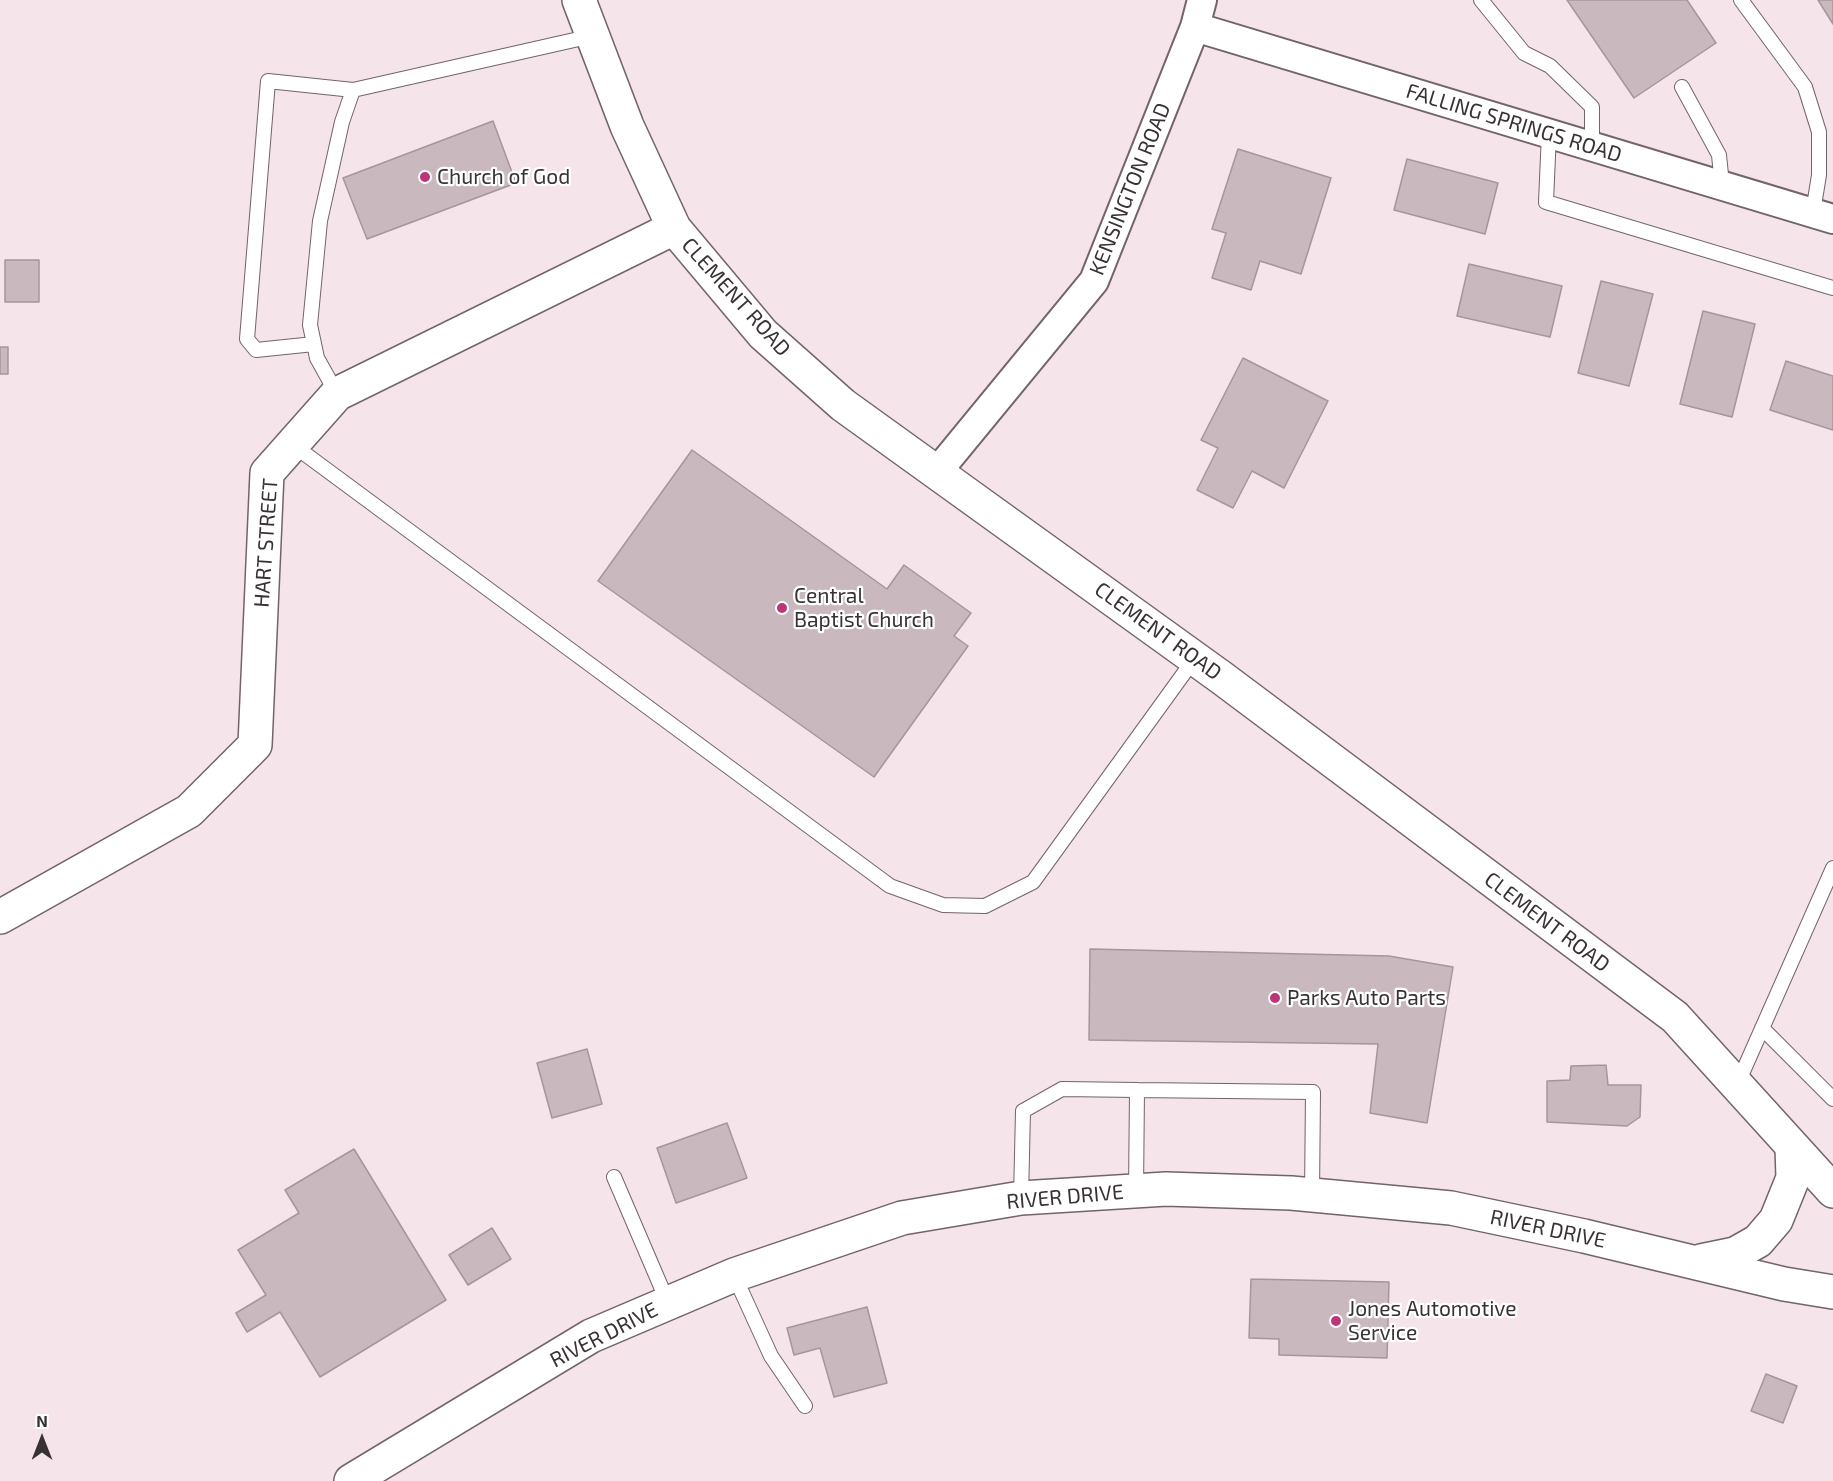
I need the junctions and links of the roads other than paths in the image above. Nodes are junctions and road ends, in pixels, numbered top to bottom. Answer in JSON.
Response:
{"nodes":[{"id":1,"x":579,"y":0,"type":"edge"},
{"id":2,"x":1202,"y":0,"type":"edge"},
{"id":3,"x":1481,"y":0,"type":"edge"},
{"id":4,"x":1741,"y":0,"type":"edge"},
{"id":5,"x":1195,"y":27,"type":"junction"},
{"id":6,"x":591,"y":36,"type":"junction"},
{"id":7,"x":1682,"y":87,"type":"dead end"},
{"id":8,"x":352,"y":90,"type":"junction"},
{"id":9,"x":1549,"y":134,"type":"junction"},
{"id":10,"x":1592,"y":146,"type":"junction"},
{"id":11,"x":1722,"y":185,"type":"junction"},
{"id":12,"x":1823,"y":215,"type":"edge"},
{"id":13,"x":674,"y":228,"type":"junction"},
{"id":14,"x":1833,"y":288,"type":"edge"},
{"id":15,"x":314,"y":344,"type":"junction"},
{"id":16,"x":338,"y":394,"type":"junction"},
{"id":17,"x":293,"y":444,"type":"junction"},
{"id":18,"x":938,"y":472,"type":"junction"},
{"id":19,"x":1195,"y":658,"type":"junction"},
{"id":20,"x":1833,"y":868,"type":"edge"},
{"id":21,"x":0,"y":917,"type":"edge"},
{"id":22,"x":1762,"y":1028,"type":"junction"},
{"id":23,"x":1737,"y":1086,"type":"junction"},
{"id":24,"x":1137,"y":1090,"type":"junction"},
{"id":25,"x":1833,"y":1099,"type":"edge"},
{"id":26,"x":1792,"y":1146,"type":"junction"},
{"id":27,"x":614,"y":1178,"type":"dead end"},
{"id":28,"x":1136,"y":1191,"type":"junction"},
{"id":29,"x":1833,"y":1191,"type":"edge"},
{"id":30,"x":1312,"y":1195,"type":"junction"},
{"id":31,"x":1021,"y":1198,"type":"junction"},
{"id":32,"x":1695,"y":1262,"type":"junction"},
{"id":33,"x":734,"y":1275,"type":"junction"},
{"id":34,"x":1833,"y":1292,"type":"edge"},
{"id":35,"x":668,"y":1303,"type":"junction"},
{"id":36,"x":805,"y":1406,"type":"dead end"},
{"id":37,"x":351,"y":1481,"type":"edge"}],
"edges":[{"from":1,"to":6,"type":"street","name":"CLEMENT ROAD"},
{"from":2,"to":5,"type":"street","name":"KENSINGTON ROAD"},
{"from":3,"to":10,"type":"lane"},
{"from":4,"to":12,"type":"lane"},
{"from":5,"to":9,"type":"street","name":"FALLING SPRINGS ROAD"},
{"from":5,"to":18,"type":"street","name":"KENSINGTON ROAD"},
{"from":6,"to":8,"type":"lane"},
{"from":6,"to":13,"type":"street","name":"CLEMENT ROAD"},
{"from":7,"to":11,"type":"lane"},
{"from":8,"to":15,"type":"lane"},
{"from":8,"to":15,"type":"lane"},
{"from":9,"to":10,"type":"street","name":"FALLING SPRINGS ROAD"},
{"from":9,"to":14,"type":"lane"},
{"from":10,"to":11,"type":"street","name":"FALLING SPRINGS ROAD"},
{"from":11,"to":12,"type":"street","name":"FALLING SPRINGS ROAD"},
{"from":13,"to":16,"type":"street","name":"HART STREET"},
{"from":13,"to":18,"type":"street","name":"CLEMENT ROAD"},
{"from":15,"to":16,"type":"lane"},
{"from":16,"to":17,"type":"street","name":"HART STREET"},
{"from":17,"to":19,"type":"lane"},
{"from":17,"to":21,"type":"street","name":"HART STREET"},
{"from":18,"to":19,"type":"street","name":"CLEMENT ROAD"},
{"from":19,"to":23,"type":"street","name":"CLEMENT ROAD"},
{"from":20,"to":22,"type":"lane"},
{"from":22,"to":23,"type":"lane"},
{"from":22,"to":25,"type":"lane"},
{"from":23,"to":26,"type":"street","name":"CLEMENT ROAD"},
{"from":24,"to":28,"type":"lane"},
{"from":24,"to":30,"type":"lane"},
{"from":24,"to":31,"type":"lane"},
{"from":26,"to":29,"type":"street","name":"CLEMENT ROAD"},
{"from":26,"to":32,"type":"street"},
{"from":27,"to":35,"type":"lane"},
{"from":28,"to":30,"type":"street","name":"RIVER DRIVE"},
{"from":28,"to":31,"type":"street","name":"RIVER DRIVE"},
{"from":30,"to":32,"type":"street","name":"RIVER DRIVE"},
{"from":31,"to":33,"type":"street","name":"RIVER DRIVE"},
{"from":32,"to":34,"type":"street","name":"RIVER DRIVE"},
{"from":33,"to":35,"type":"street","name":"RIVER DRIVE"},
{"from":33,"to":36,"type":"lane"},
{"from":35,"to":37,"type":"street","name":"RIVER DRIVE"}]}
